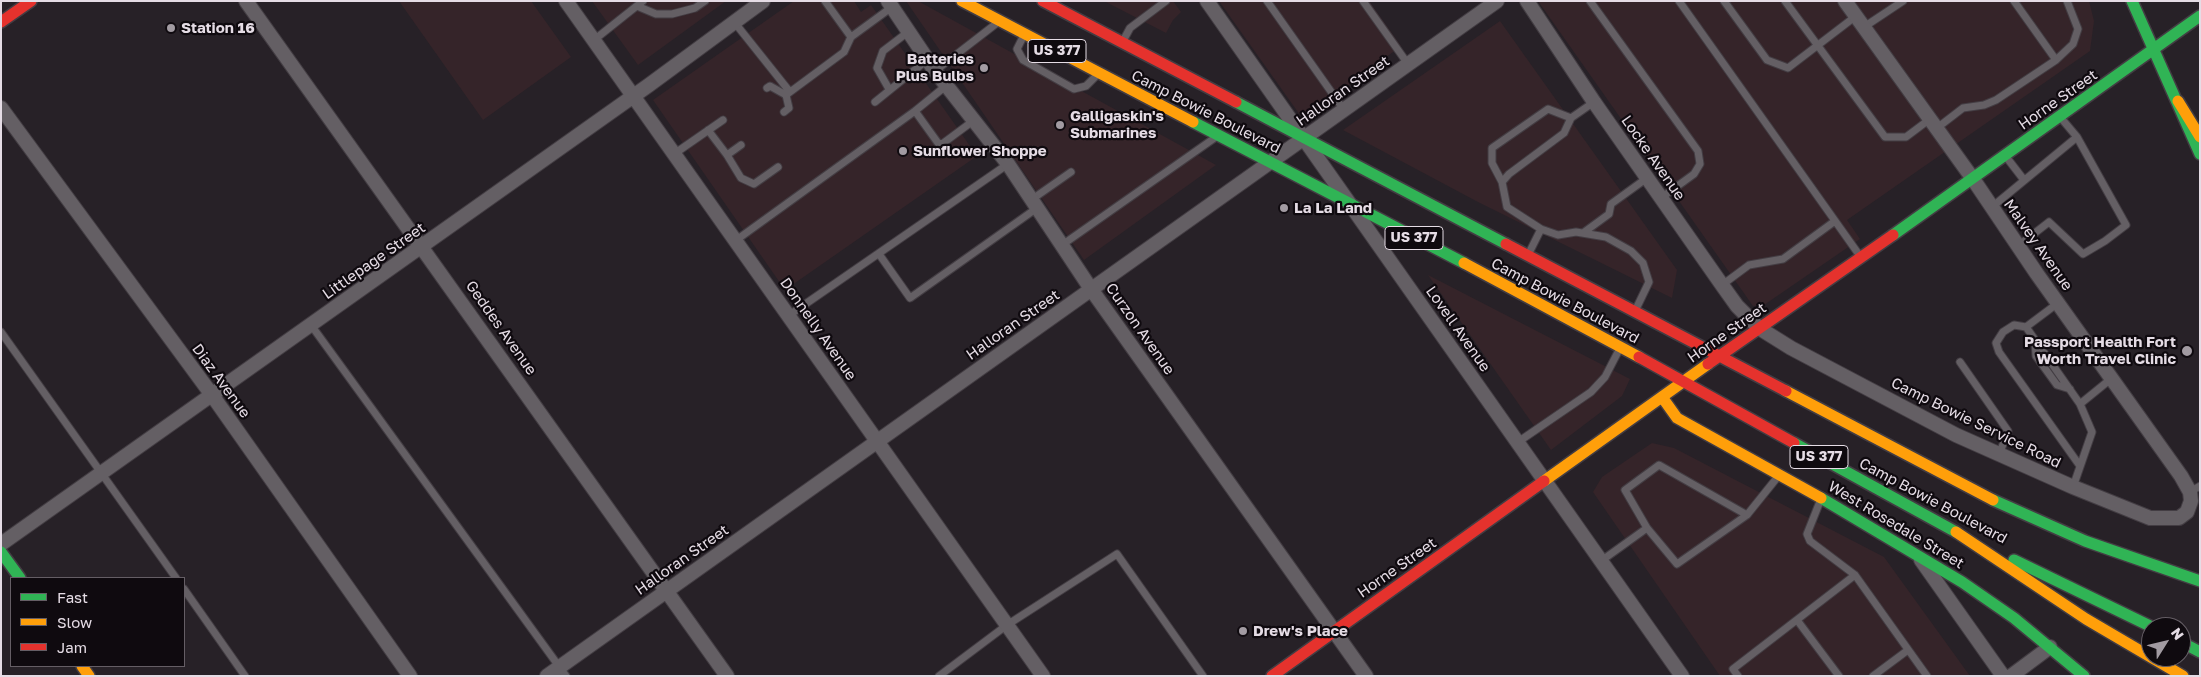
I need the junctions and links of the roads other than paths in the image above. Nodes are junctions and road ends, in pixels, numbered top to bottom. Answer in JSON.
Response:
{"nodes":[{"id":1,"x":31,"y":1,"type":"edge"},
{"id":2,"x":246,"y":1,"type":"edge"},
{"id":3,"x":566,"y":1,"type":"edge"},
{"id":4,"x":705,"y":1,"type":"edge"},
{"id":5,"x":764,"y":1,"type":"edge"},
{"id":6,"x":824,"y":1,"type":"edge"},
{"id":7,"x":962,"y":1,"type":"edge"},
{"id":8,"x":1043,"y":1,"type":"edge"},
{"id":9,"x":1166,"y":1,"type":"edge"},
{"id":10,"x":1207,"y":1,"type":"edge"},
{"id":11,"x":1267,"y":1,"type":"edge"},
{"id":12,"x":1362,"y":1,"type":"edge"},
{"id":13,"x":1497,"y":1,"type":"edge"},
{"id":14,"x":1527,"y":1,"type":"edge"},
{"id":15,"x":1590,"y":1,"type":"edge"},
{"id":16,"x":1679,"y":1,"type":"edge"},
{"id":17,"x":1724,"y":1,"type":"edge"},
{"id":18,"x":1785,"y":1,"type":"edge"},
{"id":19,"x":1845,"y":1,"type":"edge"},
{"id":20,"x":1903,"y":1,"type":"edge"},
{"id":21,"x":2014,"y":1,"type":"edge"},
{"id":22,"x":2068,"y":1,"type":"edge"},
{"id":23,"x":2132,"y":1,"type":"edge"},
{"id":24,"x":640,"y":3,"type":"edge"},
{"id":25,"x":890,"y":4,"type":"edge"},
{"id":26,"x":2200,"y":16,"type":"edge"},
{"id":27,"x":1000,"y":21,"type":"junction"},
{"id":28,"x":1,"y":22,"type":"edge"},
{"id":29,"x":735,"y":22,"type":"junction"},
{"id":30,"x":1860,"y":22,"type":"junction"},
{"id":31,"x":908,"y":32,"type":"junction"},
{"id":32,"x":1025,"y":34,"type":"junction"},
{"id":33,"x":852,"y":37,"type":"junction"},
{"id":34,"x":594,"y":40,"type":"junction"},
{"id":35,"x":1123,"y":42,"type":"junction"},
{"id":36,"x":1817,"y":46,"type":"junction"},
{"id":37,"x":2154,"y":50,"type":"junction"},
{"id":38,"x":2056,"y":60,"type":"junction"},
{"id":39,"x":1408,"y":64,"type":"junction"},
{"id":40,"x":931,"y":65,"type":"junction"},
{"id":41,"x":1098,"y":73,"type":"junction"},
{"id":42,"x":947,"y":85,"type":"junction"},
{"id":43,"x":767,"y":88,"type":"dead end"},
{"id":44,"x":889,"y":89,"type":"junction"},
{"id":45,"x":788,"y":93,"type":"junction"},
{"id":46,"x":633,"y":97,"type":"junction"},
{"id":47,"x":2178,"y":101,"type":"junction"},
{"id":48,"x":875,"y":102,"type":"dead end"},
{"id":49,"x":1594,"y":102,"type":"junction"},
{"id":50,"x":1,"y":108,"type":"edge"},
{"id":51,"x":1344,"y":110,"type":"junction"},
{"id":52,"x":915,"y":111,"type":"junction"},
{"id":53,"x":784,"y":112,"type":"dead end"},
{"id":54,"x":2060,"y":117,"type":"junction"},
{"id":55,"x":1571,"y":118,"type":"junction"},
{"id":56,"x":723,"y":120,"type":"dead end"},
{"id":57,"x":973,"y":121,"type":"junction"},
{"id":58,"x":1933,"y":123,"type":"junction"},
{"id":59,"x":708,"y":130,"type":"junction"},
{"id":60,"x":1219,"y":135,"type":"junction"},
{"id":61,"x":2077,"y":137,"type":"junction"},
{"id":62,"x":2200,"y":137,"type":"edge"},
{"id":63,"x":1305,"y":138,"type":"junction"},
{"id":64,"x":741,"y":145,"type":"dead end"},
{"id":65,"x":674,"y":154,"type":"junction"},
{"id":66,"x":2200,"y":154,"type":"edge"},
{"id":67,"x":727,"y":155,"type":"junction"},
{"id":68,"x":2006,"y":155,"type":"junction"},
{"id":69,"x":1271,"y":163,"type":"junction"},
{"id":70,"x":1008,"y":164,"type":"junction"},
{"id":71,"x":778,"y":167,"type":"dead end"},
{"id":72,"x":1071,"y":172,"type":"dead end"},
{"id":73,"x":1648,"y":178,"type":"junction"},
{"id":74,"x":1973,"y":179,"type":"junction"},
{"id":75,"x":2024,"y":180,"type":"junction"},
{"id":76,"x":1502,"y":182,"type":"junction"},
{"id":77,"x":1661,"y":198,"type":"junction"},
{"id":78,"x":1034,"y":204,"type":"junction"},
{"id":79,"x":1350,"y":205,"type":"junction"},
{"id":80,"x":1992,"y":207,"type":"junction"},
{"id":81,"x":1835,"y":221,"type":"junction"},
{"id":82,"x":1541,"y":229,"type":"junction"},
{"id":83,"x":1584,"y":233,"type":"junction"},
{"id":84,"x":735,"y":241,"type":"junction"},
{"id":85,"x":1062,"y":245,"type":"junction"},
{"id":86,"x":422,"y":246,"type":"junction"},
{"id":87,"x":2018,"y":246,"type":"junction"},
{"id":88,"x":878,"y":254,"type":"junction"},
{"id":89,"x":1528,"y":256,"type":"junction"},
{"id":90,"x":1860,"y":256,"type":"junction"},
{"id":91,"x":1722,"y":284,"type":"junction"},
{"id":92,"x":1091,"y":289,"type":"junction"},
{"id":93,"x":2058,"y":302,"type":"junction"},
{"id":94,"x":1634,"y":312,"type":"junction"},
{"id":95,"x":788,"y":316,"type":"junction"},
{"id":96,"x":311,"y":325,"type":"junction"},
{"id":97,"x":2026,"y":327,"type":"junction"},
{"id":98,"x":1759,"y":328,"type":"junction"},
{"id":99,"x":1,"y":332,"type":"edge"},
{"id":100,"x":1620,"y":347,"type":"junction"},
{"id":101,"x":1720,"y":356,"type":"junction"},
{"id":102,"x":1960,"y":362,"type":"dead end"},
{"id":103,"x":2112,"y":378,"type":"junction"},
{"id":104,"x":1683,"y":382,"type":"junction"},
{"id":105,"x":212,"y":395,"type":"junction"},
{"id":106,"x":1662,"y":397,"type":"junction"},
{"id":107,"x":2080,"y":404,"type":"junction"},
{"id":108,"x":877,"y":442,"type":"junction"},
{"id":109,"x":1518,"y":442,"type":"junction"},
{"id":110,"x":1999,"y":455,"type":"junction"},
{"id":111,"x":2080,"y":466,"type":"junction"},
{"id":112,"x":102,"y":473,"type":"junction"},
{"id":113,"x":1781,"y":474,"type":"junction"},
{"id":114,"x":1546,"y":481,"type":"junction"},
{"id":115,"x":2073,"y":487,"type":"junction"},
{"id":116,"x":2195,"y":489,"type":"edge"},
{"id":117,"x":1821,"y":498,"type":"junction"},
{"id":118,"x":2187,"y":512,"type":"joint"},
{"id":119,"x":1747,"y":515,"type":"junction"},
{"id":120,"x":1647,"y":528,"type":"junction"},
{"id":121,"x":1956,"y":532,"type":"junction"},
{"id":122,"x":1,"y":544,"type":"edge"},
{"id":123,"x":1,"y":552,"type":"edge"},
{"id":124,"x":1918,"y":556,"type":"junction"},
{"id":125,"x":1602,"y":562,"type":"junction"},
{"id":126,"x":1855,"y":576,"type":"junction"},
{"id":127,"x":19,"y":577,"type":"edge"},
{"id":128,"x":175,"y":577,"type":"edge"},
{"id":129,"x":2200,"y":581,"type":"edge"},
{"id":130,"x":185,"y":590,"type":"edge"},
{"id":131,"x":667,"y":590,"type":"junction"},
{"id":132,"x":1797,"y":620,"type":"junction"},
{"id":133,"x":2141,"y":622,"type":"edge"},
{"id":134,"x":1007,"y":625,"type":"junction"},
{"id":135,"x":1334,"y":632,"type":"junction"},
{"id":136,"x":2050,"y":648,"type":"junction"},
{"id":137,"x":1908,"y":650,"type":"junction"},
{"id":138,"x":563,"y":671,"type":"edge"},
{"id":139,"x":245,"y":676,"type":"edge"},
{"id":140,"x":410,"y":676,"type":"edge"},
{"id":141,"x":547,"y":676,"type":"edge"},
{"id":142,"x":726,"y":676,"type":"edge"},
{"id":143,"x":939,"y":676,"type":"edge"},
{"id":144,"x":1043,"y":676,"type":"edge"},
{"id":145,"x":1203,"y":676,"type":"edge"},
{"id":146,"x":1272,"y":676,"type":"edge"},
{"id":147,"x":1366,"y":676,"type":"edge"},
{"id":148,"x":1682,"y":676,"type":"edge"},
{"id":149,"x":1738,"y":676,"type":"edge"},
{"id":150,"x":1839,"y":676,"type":"edge"},
{"id":151,"x":1873,"y":676,"type":"edge"},
{"id":152,"x":1927,"y":676,"type":"edge"},
{"id":153,"x":2003,"y":676,"type":"edge"},
{"id":154,"x":2011,"y":676,"type":"edge"},
{"id":155,"x":2084,"y":676,"type":"edge"},
{"id":156,"x":2183,"y":676,"type":"edge"}],
"edges":[{"from":1,"to":28,"type":"main road"},
{"from":2,"to":86,"type":"street","name":"Geddes Avenue"},
{"from":3,"to":34,"type":"street","name":"Donnelly Avenue"},
{"from":4,"to":24,"type":"lane"},
{"from":5,"to":29,"type":"street","name":"Littlepage Street"},
{"from":6,"to":33,"type":"lane"},
{"from":7,"to":27,"type":"main road","name":"Camp Bowie Boulevard","number":"US 377"},
{"from":8,"to":35,"type":"main road","name":"Camp Bowie Boulevard","number":"US 377"},
{"from":9,"to":35,"type":"lane"},
{"from":10,"to":63,"type":"street","name":"Lovell Avenue"},
{"from":11,"to":51,"type":"lane"},
{"from":12,"to":39,"type":"lane"},
{"from":13,"to":39,"type":"street","name":"Halloran Street"},
{"from":14,"to":49,"type":"street","name":"Locke Avenue"},
{"from":15,"to":77,"type":"lane"},
{"from":16,"to":81,"type":"lane"},
{"from":17,"to":36,"type":"lane"},
{"from":18,"to":36,"type":"lane"},
{"from":19,"to":30,"type":"street","name":"Malvey Avenue"},
{"from":20,"to":30,"type":"lane"},
{"from":21,"to":38,"type":"lane"},
{"from":22,"to":38,"type":"lane"},
{"from":23,"to":37,"type":"main road"},
{"from":24,"to":34,"type":"lane"},
{"from":25,"to":31,"type":"street","name":"Curzon Avenue"},
{"from":25,"to":33,"type":"lane"},
{"from":26,"to":37,"type":"main road","name":"Horne Street"},
{"from":27,"to":32,"type":"main road","name":"Camp Bowie Boulevard","number":"US 377"},
{"from":27,"to":40,"type":"lane"},
{"from":29,"to":45,"type":"lane"},
{"from":29,"to":46,"type":"street","name":"Littlepage Street"},
{"from":30,"to":36,"type":"lane"},
{"from":30,"to":58,"type":"street","name":"Malvey Avenue"},
{"from":31,"to":40,"type":"street","name":"Curzon Avenue"},
{"from":31,"to":44,"type":"lane"},
{"from":32,"to":41,"type":"main road","name":"Camp Bowie Boulevard","number":"US 377"},
{"from":32,"to":41,"type":"lane"},
{"from":33,"to":45,"type":"lane"},
{"from":34,"to":46,"type":"street","name":"Donnelly Avenue"},
{"from":35,"to":63,"type":"main road","name":"Camp Bowie Boulevard","number":"US 377"},
{"from":36,"to":58,"type":"lane"},
{"from":37,"to":47,"type":"main road"},
{"from":37,"to":54,"type":"main road","name":"Horne Street"},
{"from":38,"to":58,"type":"lane"},
{"from":39,"to":51,"type":"street","name":"Halloran Street"},
{"from":40,"to":42,"type":"street","name":"Curzon Avenue"},
{"from":40,"to":44,"type":"lane"},
{"from":41,"to":60,"type":"main road","name":"Camp Bowie Boulevard","number":"US 377"},
{"from":42,"to":52,"type":"lane"},
{"from":42,"to":57,"type":"street","name":"Curzon Avenue"},
{"from":43,"to":45,"type":"lane"},
{"from":44,"to":48,"type":"lane"},
{"from":45,"to":53,"type":"lane"},
{"from":46,"to":65,"type":"street","name":"Donnelly Avenue"},
{"from":46,"to":86,"type":"street","name":"Littlepage Street"},
{"from":47,"to":62,"type":"main road"},
{"from":47,"to":66,"type":"main road"},
{"from":49,"to":55,"type":"lane"},
{"from":49,"to":73,"type":"street","name":"Locke Avenue"},
{"from":50,"to":105,"type":"street","name":"Diaz Avenue"},
{"from":51,"to":63,"type":"street","name":"Halloran Street"},
{"from":52,"to":57,"type":"lane"},
{"from":52,"to":84,"type":"lane"},
{"from":54,"to":61,"type":"lane"},
{"from":54,"to":68,"type":"main road","name":"Horne Street"},
{"from":55,"to":76,"type":"lane"},
{"from":55,"to":76,"type":"lane"},
{"from":56,"to":59,"type":"lane"},
{"from":57,"to":70,"type":"street","name":"Curzon Avenue"},
{"from":58,"to":74,"type":"street","name":"Malvey Avenue"},
{"from":59,"to":65,"type":"lane"},
{"from":59,"to":67,"type":"lane"},
{"from":60,"to":69,"type":"main road","name":"Camp Bowie Boulevard","number":"US 377"},
{"from":60,"to":85,"type":"lane"},
{"from":61,"to":75,"type":"lane"},
{"from":61,"to":87,"type":"lane"},
{"from":63,"to":69,"type":"street","name":"Halloran Street"},
{"from":63,"to":79,"type":"street","name":"Lovell Avenue"},
{"from":63,"to":89,"type":"main road","name":"Camp Bowie Boulevard","number":"US 377"},
{"from":64,"to":67,"type":"lane"},
{"from":65,"to":84,"type":"street","name":"Donnelly Avenue"},
{"from":67,"to":71,"type":"lane"},
{"from":68,"to":74,"type":"main road","name":"Horne Street"},
{"from":68,"to":75,"type":"lane"},
{"from":69,"to":79,"type":"main road","name":"Camp Bowie Boulevard","number":"US 377"},
{"from":69,"to":92,"type":"street","name":"Halloran Street"},
{"from":70,"to":78,"type":"street","name":"Curzon Avenue"},
{"from":70,"to":88,"type":"lane"},
{"from":72,"to":78,"type":"lane"},
{"from":73,"to":77,"type":"street","name":"Locke Avenue"},
{"from":73,"to":83,"type":"lane"},
{"from":74,"to":80,"type":"street","name":"Malvey Avenue"},
{"from":74,"to":90,"type":"main road","name":"Horne Street"},
{"from":75,"to":80,"type":"lane"},
{"from":76,"to":82,"type":"lane"},
{"from":77,"to":91,"type":"street","name":"Locke Avenue"},
{"from":78,"to":85,"type":"street","name":"Curzon Avenue"},
{"from":78,"to":88,"type":"lane"},
{"from":79,"to":100,"type":"main road","name":"Camp Bowie Boulevard","number":"US 377"},
{"from":79,"to":109,"type":"street","name":"Lovell Avenue"},
{"from":80,"to":87,"type":"street","name":"Malvey Avenue"},
{"from":81,"to":90,"type":"lane"},
{"from":81,"to":91,"type":"lane"},
{"from":82,"to":83,"type":"lane"},
{"from":82,"to":89,"type":"lane"},
{"from":83,"to":94,"type":"lane"},
{"from":84,"to":95,"type":"street","name":"Donnelly Avenue"},
{"from":85,"to":92,"type":"street","name":"Curzon Avenue"},
{"from":86,"to":96,"type":"street","name":"Littlepage Street"},
{"from":86,"to":131,"type":"street","name":"Geddes Avenue"},
{"from":87,"to":93,"type":"street","name":"Malvey Avenue"},
{"from":88,"to":95,"type":"lane"},
{"from":89,"to":94,"type":"main road","name":"Camp Bowie Boulevard","number":"US 377"},
{"from":90,"to":98,"type":"main road","name":"Horne Street"},
{"from":91,"to":98,"type":"street","name":"Locke Avenue"},
{"from":92,"to":108,"type":"street","name":"Halloran Street"},
{"from":92,"to":135,"type":"street","name":"Curzon Avenue"},
{"from":93,"to":97,"type":"lane"},
{"from":93,"to":103,"type":"street","name":"Malvey Avenue"},
{"from":94,"to":101,"type":"main road","name":"Camp Bowie Boulevard","number":"US 377"},
{"from":95,"to":108,"type":"street","name":"Donnelly Avenue"},
{"from":96,"to":105,"type":"street","name":"Littlepage Street"},
{"from":96,"to":138,"type":"lane"},
{"from":97,"to":107,"type":"lane"},
{"from":97,"to":111,"type":"lane"},
{"from":98,"to":101,"type":"main road","name":"Horne Street"},
{"from":98,"to":110,"type":"street","name":"Camp Bowie Service Road"},
{"from":99,"to":112,"type":"lane"},
{"from":100,"to":104,"type":"main road","name":"Camp Bowie Boulevard","number":"US 377"},
{"from":100,"to":109,"type":"lane"},
{"from":101,"to":104,"type":"main road","name":"Horne Street"},
{"from":101,"to":129,"type":"main road","name":"Camp Bowie Boulevard","number":"US 377"},
{"from":102,"to":110,"type":"lane"},
{"from":103,"to":107,"type":"lane"},
{"from":103,"to":116,"type":"street","name":"Malvey Avenue"},
{"from":104,"to":106,"type":"main road","name":"Horne Street"},
{"from":104,"to":121,"type":"main road","name":"Camp Bowie Boulevard","number":"US 377"},
{"from":105,"to":112,"type":"street","name":"Littlepage Street"},
{"from":105,"to":140,"type":"street","name":"Diaz Avenue"},
{"from":106,"to":113,"type":"main road","name":"West Rosedale Street"},
{"from":106,"to":114,"type":"main road","name":"Horne Street"},
{"from":107,"to":111,"type":"lane"},
{"from":108,"to":131,"type":"street","name":"Halloran Street"},
{"from":108,"to":134,"type":"street","name":"Donnelly Avenue"},
{"from":109,"to":114,"type":"street","name":"Lovell Avenue"},
{"from":110,"to":115,"type":"street","name":"Camp Bowie Service Road"},
{"from":111,"to":115,"type":"lane"},
{"from":112,"to":122,"type":"street","name":"Littlepage Street"},
{"from":112,"to":128,"type":"lane"},
{"from":113,"to":117,"type":"main road","name":"West Rosedale Street"},
{"from":113,"to":119,"type":"lane"},
{"from":114,"to":125,"type":"street","name":"Lovell Avenue"},
{"from":114,"to":135,"type":"main road","name":"Horne Street"},
{"from":115,"to":118,"type":"street","name":"Camp Bowie Service Road"},
{"from":116,"to":118,"type":"street","name":"Malvey Avenue"},
{"from":117,"to":124,"type":"main road","name":"West Rosedale Street"},
{"from":117,"to":126,"type":"lane"},
{"from":119,"to":120,"type":"lane"},
{"from":119,"to":120,"type":"lane"},
{"from":120,"to":125,"type":"lane"},
{"from":121,"to":133,"type":"main road","name":"Camp Bowie Boulevard"},
{"from":121,"to":156,"type":"main road","number":"US 377"},
{"from":123,"to":127,"type":"main road"},
{"from":124,"to":136,"type":"main road","name":"West Rosedale Street"},
{"from":124,"to":153,"type":"street"},
{"from":125,"to":148,"type":"street","name":"Lovell Avenue"},
{"from":126,"to":132,"type":"lane"},
{"from":126,"to":137,"type":"lane"},
{"from":130,"to":139,"type":"lane"},
{"from":131,"to":138,"type":"street","name":"Halloran Street"},
{"from":131,"to":142,"type":"street","name":"Geddes Avenue"},
{"from":132,"to":149,"type":"lane"},
{"from":132,"to":150,"type":"lane"},
{"from":134,"to":143,"type":"lane"},
{"from":134,"to":144,"type":"street","name":"Donnelly Avenue"},
{"from":134,"to":145,"type":"lane"},
{"from":135,"to":146,"type":"main road","name":"Horne Street"},
{"from":135,"to":147,"type":"street","name":"Curzon Avenue"},
{"from":136,"to":154,"type":"street"},
{"from":136,"to":155,"type":"main road","name":"West Rosedale Street"},
{"from":137,"to":151,"type":"lane"},
{"from":137,"to":152,"type":"lane"},
{"from":138,"to":141,"type":"street","name":"Halloran Street"}]}
